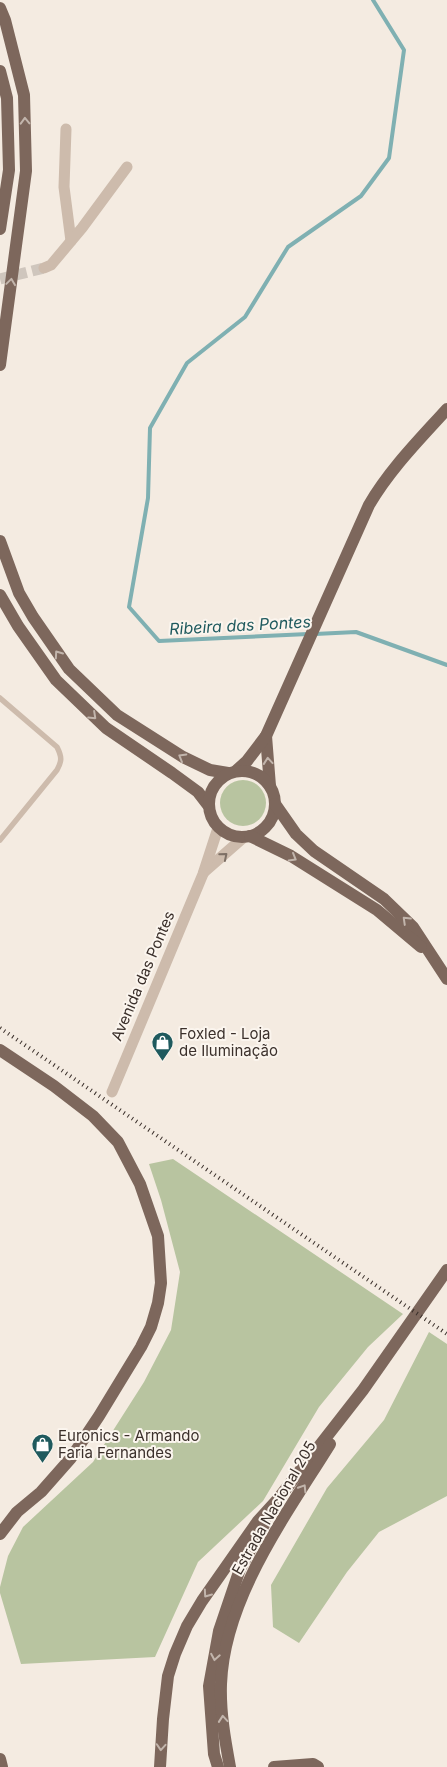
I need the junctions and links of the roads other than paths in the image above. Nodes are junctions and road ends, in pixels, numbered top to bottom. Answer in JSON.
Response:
{"nodes":[{"id":1,"x":0,"y":8,"type":"edge"},
{"id":2,"x":0,"y":71,"type":"edge"},
{"id":3,"x":66,"y":129,"type":"dead end"},
{"id":4,"x":127,"y":167,"type":"dead end"},
{"id":5,"x":0,"y":229,"type":"edge"},
{"id":6,"x":71,"y":241,"type":"junction"},
{"id":7,"x":44,"y":268,"type":"tunnel mouth"},
{"id":8,"x":0,"y":365,"type":"edge"},
{"id":9,"x":447,"y":409,"type":"edge"},
{"id":10,"x":0,"y":541,"type":"edge"},
{"id":11,"x":0,"y":595,"type":"edge"},
{"id":12,"x":0,"y":698,"type":"edge"},
{"id":13,"x":266,"y":736,"type":"junction"},
{"id":14,"x":232,"y":772,"type":"junction"},
{"id":15,"x":270,"y":786,"type":"junction"},
{"id":16,"x":275,"y":804,"type":"junction"},
{"id":17,"x":208,"y":805,"type":"junction"},
{"id":18,"x":218,"y":828,"type":"junction"},
{"id":19,"x":247,"y":836,"type":"junction"},
{"id":20,"x":0,"y":840,"type":"edge"},
{"id":21,"x":203,"y":874,"type":"junction"},
{"id":22,"x":435,"y":959,"type":"junction"},
{"id":23,"x":447,"y":979,"type":"edge"},
{"id":24,"x":0,"y":1050,"type":"edge"},
{"id":25,"x":112,"y":1092,"type":"dead end"},
{"id":26,"x":447,"y":1270,"type":"edge"},
{"id":27,"x":363,"y":1390,"type":"junction"},
{"id":28,"x":278,"y":1499,"type":"junction"},
{"id":29,"x":17,"y":1512,"type":"junction"},
{"id":30,"x":0,"y":1518,"type":"edge"},
{"id":31,"x":0,"y":1534,"type":"edge"},
{"id":32,"x":0,"y":1759,"type":"edge"},
{"id":33,"x":2,"y":1767,"type":"edge"},
{"id":34,"x":160,"y":1767,"type":"edge"},
{"id":35,"x":218,"y":1767,"type":"edge"},
{"id":36,"x":230,"y":1767,"type":"edge"},
{"id":37,"x":274,"y":1767,"type":"edge"},
{"id":38,"x":318,"y":1767,"type":"edge"}],
"edges":[{"from":8,"to":1,"type":"main road","one_way":true},
{"from":2,"to":5,"type":"main road"},
{"from":3,"to":6,"type":"street"},
{"from":4,"to":6,"type":"street"},
{"from":6,"to":7,"type":"street"},
{"from":9,"to":13,"type":"main road"},
{"from":14,"to":10,"type":"main road","one_way":true},
{"from":11,"to":17,"type":"main road","one_way":true},
{"from":12,"to":20,"type":"lane"},
{"from":13,"to":14,"type":"main road"},
{"from":15,"to":13,"type":"main road","one_way":true},
{"from":14,"to":15,"type":"main road"},
{"from":14,"to":17,"type":"main road"},
{"from":15,"to":16,"type":"main road"},
{"from":16,"to":19,"type":"main road"},
{"from":22,"to":16,"type":"main road","one_way":true},
{"from":17,"to":18,"type":"main road"},
{"from":18,"to":19,"type":"main road"},
{"from":18,"to":21,"type":"street","name":"Avenida das Pontes"},
{"from":21,"to":19,"type":"street","name":"Avenida das Pontes","one_way":true},
{"from":19,"to":22,"type":"main road","one_way":true},
{"from":21,"to":25,"type":"street","name":"Avenida das Pontes"},
{"from":22,"to":23,"type":"main road"},
{"from":24,"to":29,"type":"main road"},
{"from":26,"to":27,"type":"main road","name":"Estrada Nacional 205"},
{"from":27,"to":28,"type":"main road","name":"Estrada Nacional 205"},
{"from":36,"to":27,"type":"main road","name":"Estrada Nacional 205","one_way":true},
{"from":28,"to":34,"type":"main road","one_way":true},
{"from":28,"to":35,"type":"main road","one_way":true},
{"from":29,"to":30,"type":"main road"},
{"from":29,"to":31,"type":"main road"},
{"from":32,"to":33,"type":"main road"},
{"from":37,"to":38,"type":"main road"}]}
